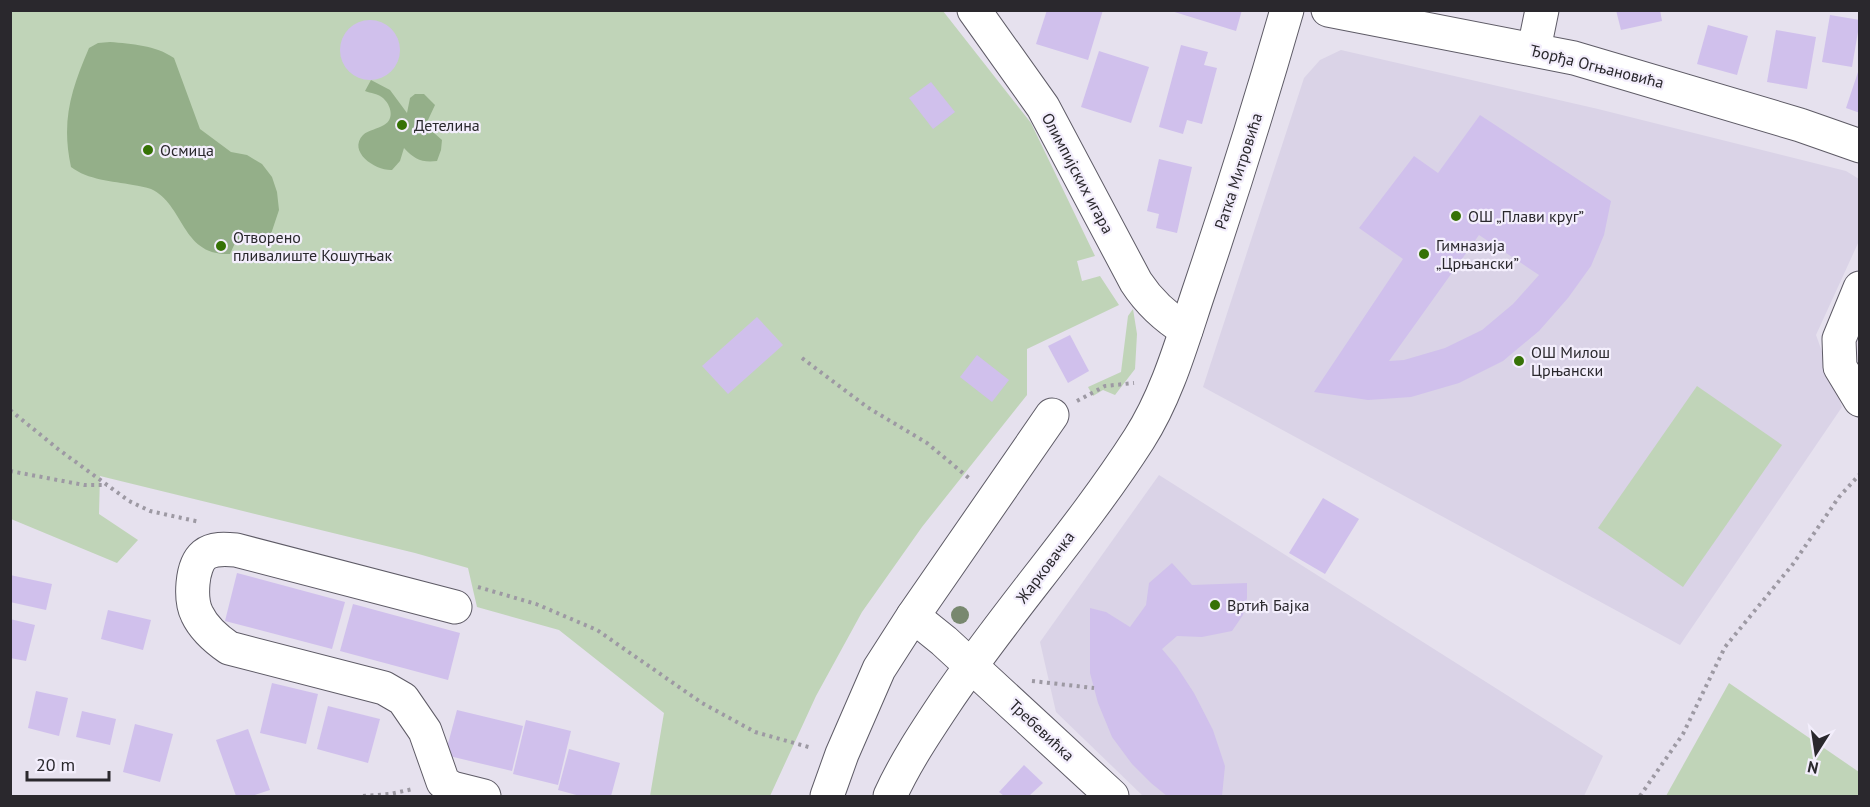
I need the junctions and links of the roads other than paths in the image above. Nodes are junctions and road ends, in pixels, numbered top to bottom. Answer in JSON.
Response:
{"nodes":[{"id":1,"x":974,"y":10,"type":"edge"},
{"id":2,"x":1287,"y":10,"type":"edge"},
{"id":3,"x":1328,"y":10,"type":"edge"},
{"id":4,"x":1542,"y":10,"type":"edge"},
{"id":5,"x":1534,"y":49,"type":"junction"},
{"id":6,"x":1860,"y":146,"type":"edge"},
{"id":7,"x":1860,"y":288,"type":"edge"},
{"id":8,"x":1186,"y":330,"type":"junction"},
{"id":9,"x":1860,"y":400,"type":"edge"},
{"id":10,"x":1052,"y":415,"type":"road end"},
{"id":11,"x":462,"y":596,"type":"road end"},
{"id":12,"x":913,"y":616,"type":"junction"},
{"id":13,"x":970,"y":665,"type":"junction"},
{"id":14,"x":484,"y":796,"type":"edge"},
{"id":15,"x":827,"y":796,"type":"edge"},
{"id":16,"x":890,"y":796,"type":"edge"},
{"id":17,"x":1112,"y":796,"type":"edge"}],
"edges":[{"from":1,"to":8,"type":"street","name":"Олимпијских игара"},
{"from":2,"to":8,"type":"street","name":"Ратка Митровића"},
{"from":3,"to":5,"type":"street","name":"Ђорђа Огњановића"},
{"from":4,"to":5,"type":"street"},
{"from":5,"to":6,"type":"street","name":"Ђорђа Огњановића"},
{"from":7,"to":9,"type":"street"},
{"from":8,"to":13,"type":"street","name":"Жарковачка"},
{"from":10,"to":12,"type":"street"},
{"from":11,"to":14,"type":"street"},
{"from":12,"to":13,"type":"street","name":"Требевићка"},
{"from":12,"to":15,"type":"street"},
{"from":13,"to":16,"type":"street","name":"Жарковачка"},
{"from":13,"to":17,"type":"street","name":"Требевићка"}]}
